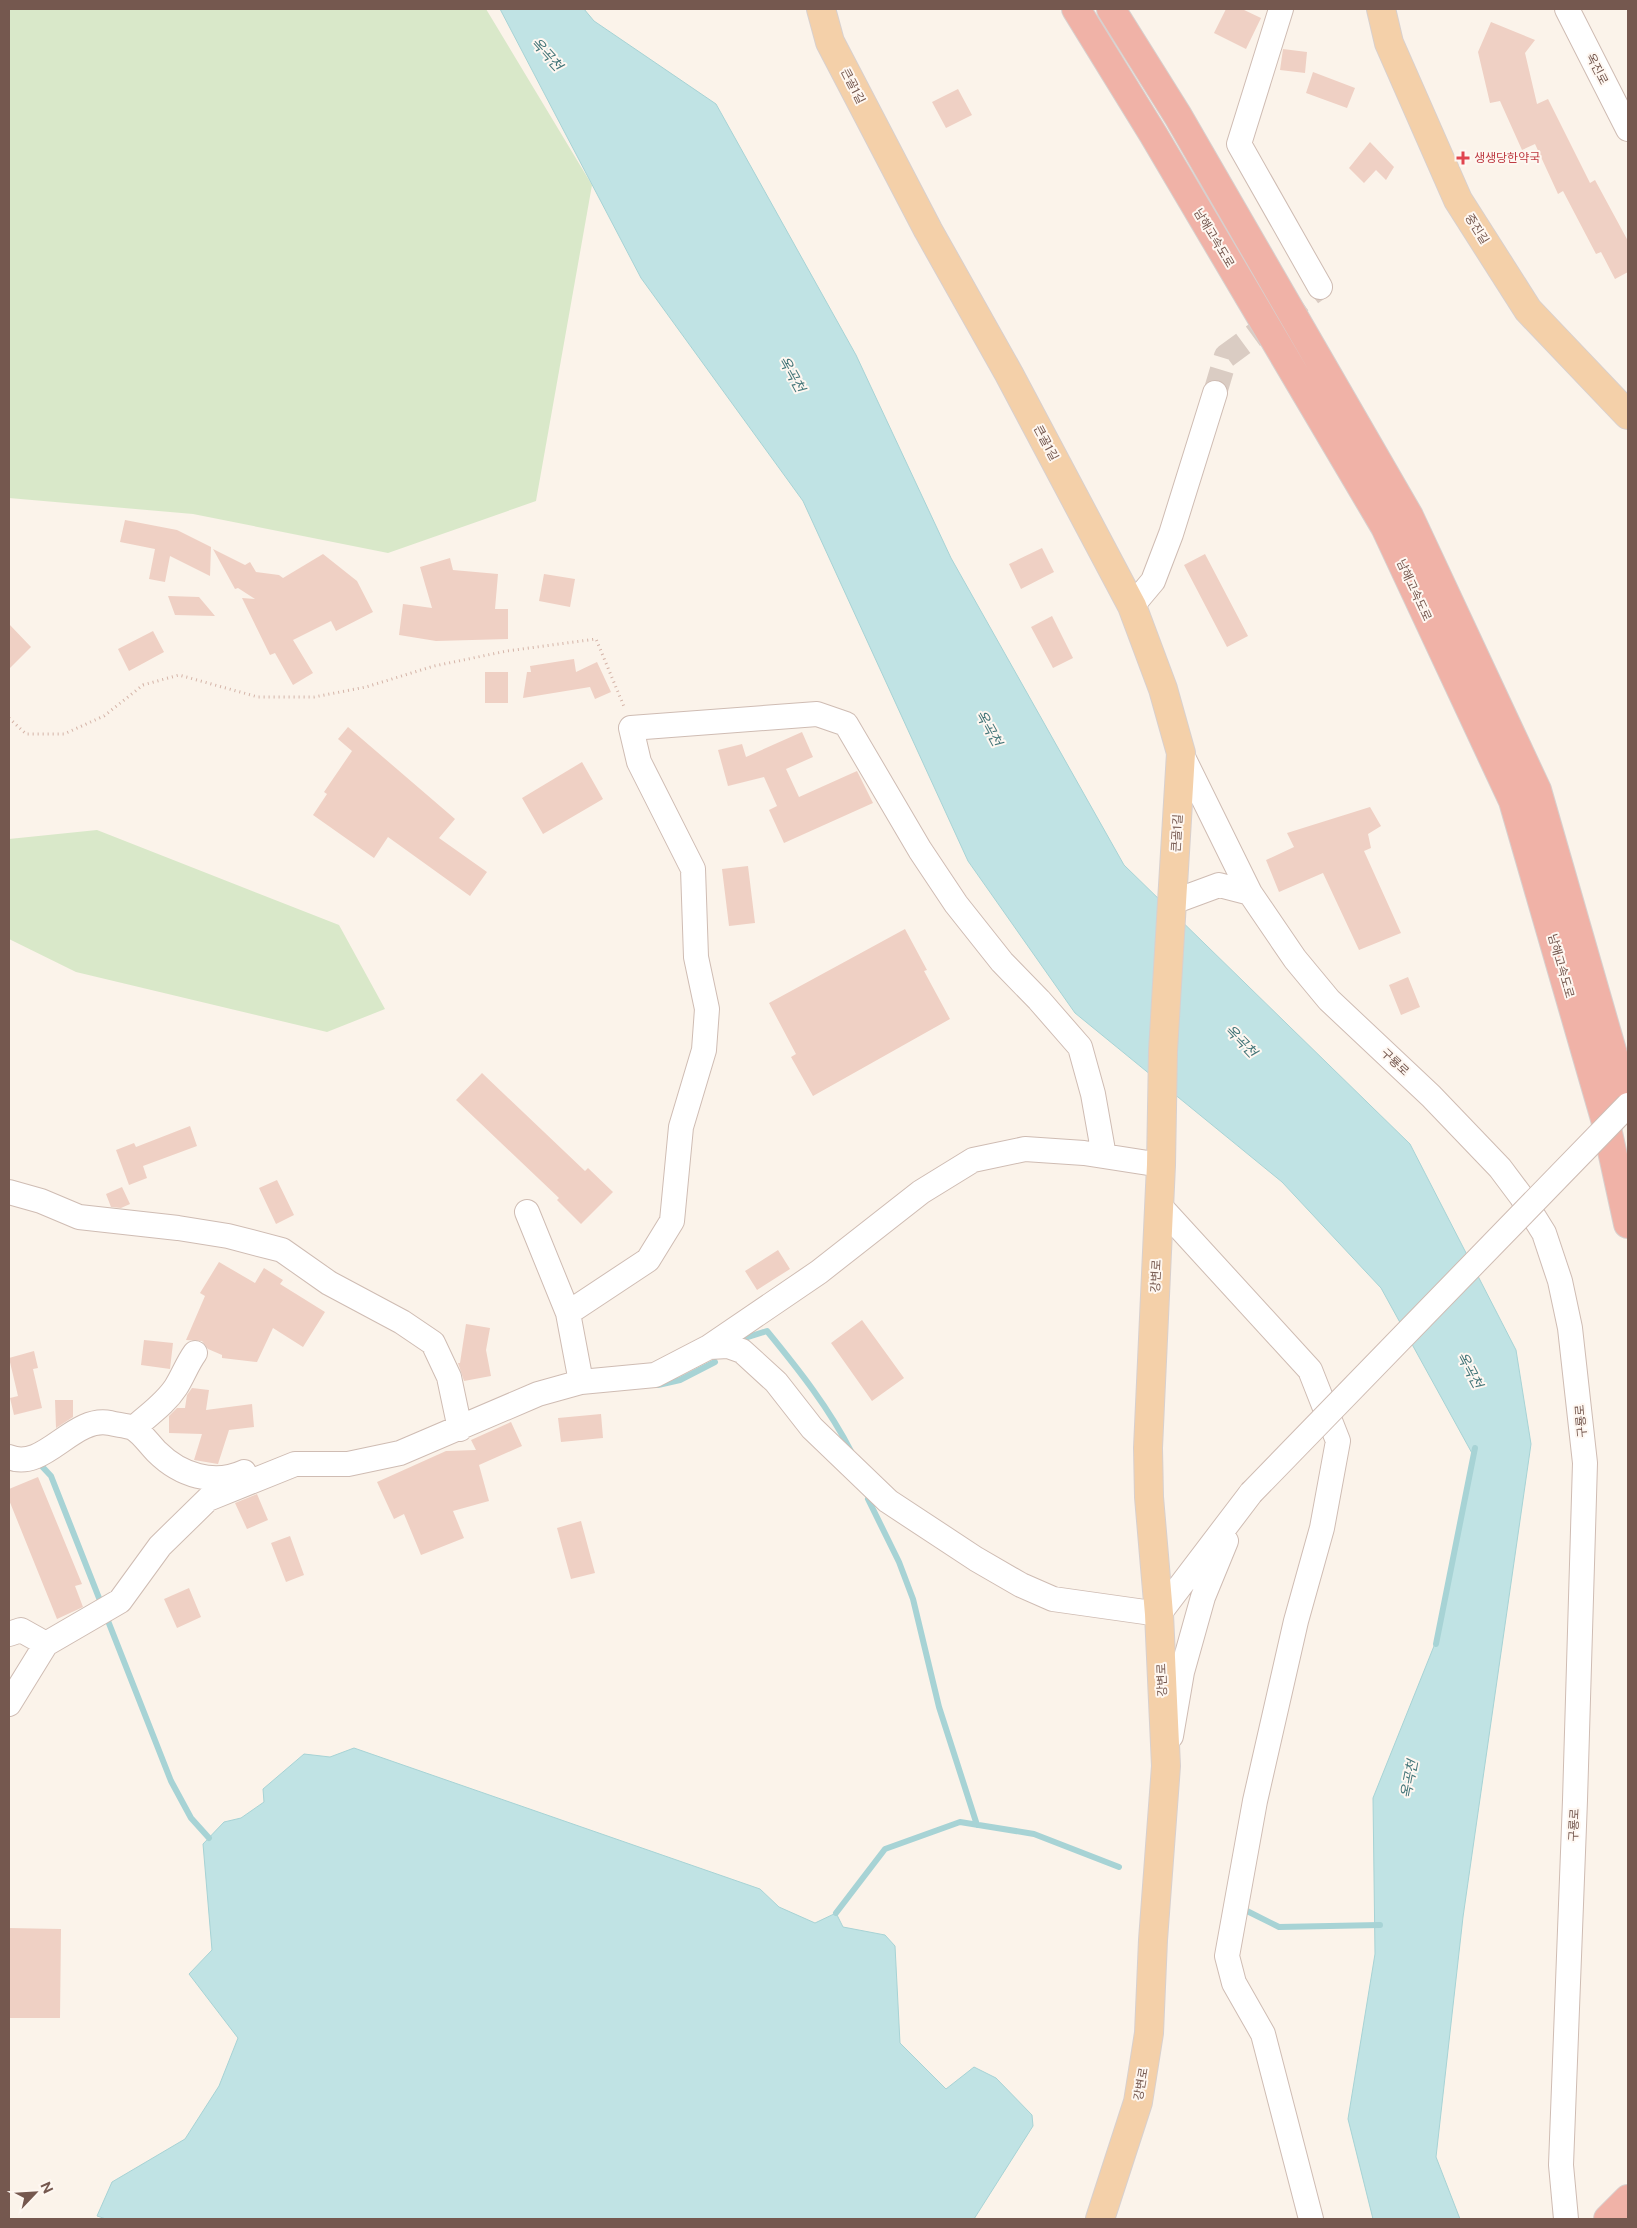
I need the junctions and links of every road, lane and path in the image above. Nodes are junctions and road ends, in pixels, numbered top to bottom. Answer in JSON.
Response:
{"nodes":[{"id":1,"x":821,"y":9,"type":"edge"},
{"id":2,"x":1076,"y":9,"type":"edge"},
{"id":3,"x":1111,"y":9,"type":"edge"},
{"id":4,"x":1281,"y":9,"type":"edge"},
{"id":5,"x":1381,"y":9,"type":"edge"},
{"id":6,"x":1567,"y":9,"type":"edge"},
{"id":7,"x":1628,"y":129,"type":"edge"},
{"id":8,"x":1320,"y":287,"type":"dead end"},
{"id":9,"x":1215,"y":393,"type":"tunnel mouth"},
{"id":10,"x":1628,"y":415,"type":"edge"},
{"id":11,"x":1132,"y":606,"type":"junction"},
{"id":12,"x":9,"y":718,"type":"edge"},
{"id":13,"x":632,"y":728,"type":"junction"},
{"id":14,"x":1181,"y":753,"type":"junction"},
{"id":15,"x":1250,"y":893,"type":"junction"},
{"id":16,"x":1173,"y":902,"type":"junction"},
{"id":17,"x":1628,"y":1105,"type":"edge"},
{"id":18,"x":1160,"y":1134,"type":"joint"},
{"id":19,"x":1104,"y":1156,"type":"junction"},
{"id":20,"x":1161,"y":1165,"type":"junction"},
{"id":21,"x":9,"y":1192,"type":"edge"},
{"id":22,"x":1159,"y":1205,"type":"junction"},
{"id":23,"x":527,"y":1212,"type":"dead end"},
{"id":24,"x":1628,"y":1224,"type":"edge"},
{"id":25,"x":568,"y":1313,"type":"junction"},
{"id":26,"x":710,"y":1347,"type":"junction"},
{"id":27,"x":195,"y":1353,"type":"dead end"},
{"id":28,"x":582,"y":1382,"type":"junction"},
{"id":29,"x":134,"y":1428,"type":"junction"},
{"id":30,"x":460,"y":1429,"type":"junction"},
{"id":31,"x":9,"y":1457,"type":"edge"},
{"id":32,"x":295,"y":1464,"type":"junction"},
{"id":33,"x":1245,"y":1502,"type":"junction"},
{"id":34,"x":1160,"y":1614,"type":"junction"},
{"id":35,"x":9,"y":1634,"type":"edge"},
{"id":36,"x":46,"y":1644,"type":"junction"},
{"id":37,"x":9,"y":1704,"type":"edge"},
{"id":38,"x":1166,"y":1766,"type":"junction"},
{"id":39,"x":1628,"y":2199,"type":"edge"},
{"id":40,"x":1100,"y":2219,"type":"edge"},
{"id":41,"x":1311,"y":2219,"type":"edge"},
{"id":42,"x":1566,"y":2219,"type":"edge"},
{"id":43,"x":1608,"y":2219,"type":"edge"}],
"edges":[{"from":1,"to":11,"type":"main road","name":"큰골1길"},
{"from":2,"to":24,"type":"highway","name":"남해고속도로"},
{"from":3,"to":17,"type":"highway","name":"남해고속도로"},
{"from":4,"to":8,"type":"street"},
{"from":5,"to":10,"type":"main road","name":"중진길"},
{"from":6,"to":7,"type":"street","name":"옥진로"},
{"from":9,"to":11,"type":"street"},
{"from":11,"to":14,"type":"main road","name":"큰골1길"},
{"from":12,"to":13,"type":"path"},
{"from":13,"to":19,"type":"street"},
{"from":13,"to":25,"type":"street"},
{"from":14,"to":15,"type":"street","name":"구룡로"},
{"from":14,"to":16,"type":"main road","name":"큰골1길"},
{"from":15,"to":16,"type":"street"},
{"from":15,"to":42,"type":"street","name":"구룡로"},
{"from":16,"to":18,"type":"main road","name":"큰골1길"},
{"from":17,"to":33,"type":"street","bridge":true},
{"from":18,"to":20,"type":"main road","name":"강변로"},
{"from":19,"to":20,"type":"street"},
{"from":19,"to":26,"type":"street"},
{"from":20,"to":22,"type":"main road","name":"강변로"},
{"from":21,"to":30,"type":"street"},
{"from":22,"to":34,"type":"main road","name":"강변로"},
{"from":22,"to":41,"type":"street"},
{"from":23,"to":25,"type":"street"},
{"from":25,"to":28,"type":"street"},
{"from":26,"to":28,"type":"street"},
{"from":26,"to":34,"type":"street"},
{"from":27,"to":29,"type":"street"},
{"from":28,"to":30,"type":"street"},
{"from":29,"to":31,"type":"street"},
{"from":29,"to":32,"type":"street"},
{"from":30,"to":32,"type":"street"},
{"from":32,"to":36,"type":"street"},
{"from":33,"to":34,"type":"street"},
{"from":33,"to":38,"type":"street"},
{"from":34,"to":38,"type":"main road","name":"강변로"},
{"from":35,"to":36,"type":"street"},
{"from":36,"to":37,"type":"street"},
{"from":38,"to":40,"type":"main road","name":"강변로"},
{"from":39,"to":43,"type":"highway"}]}
